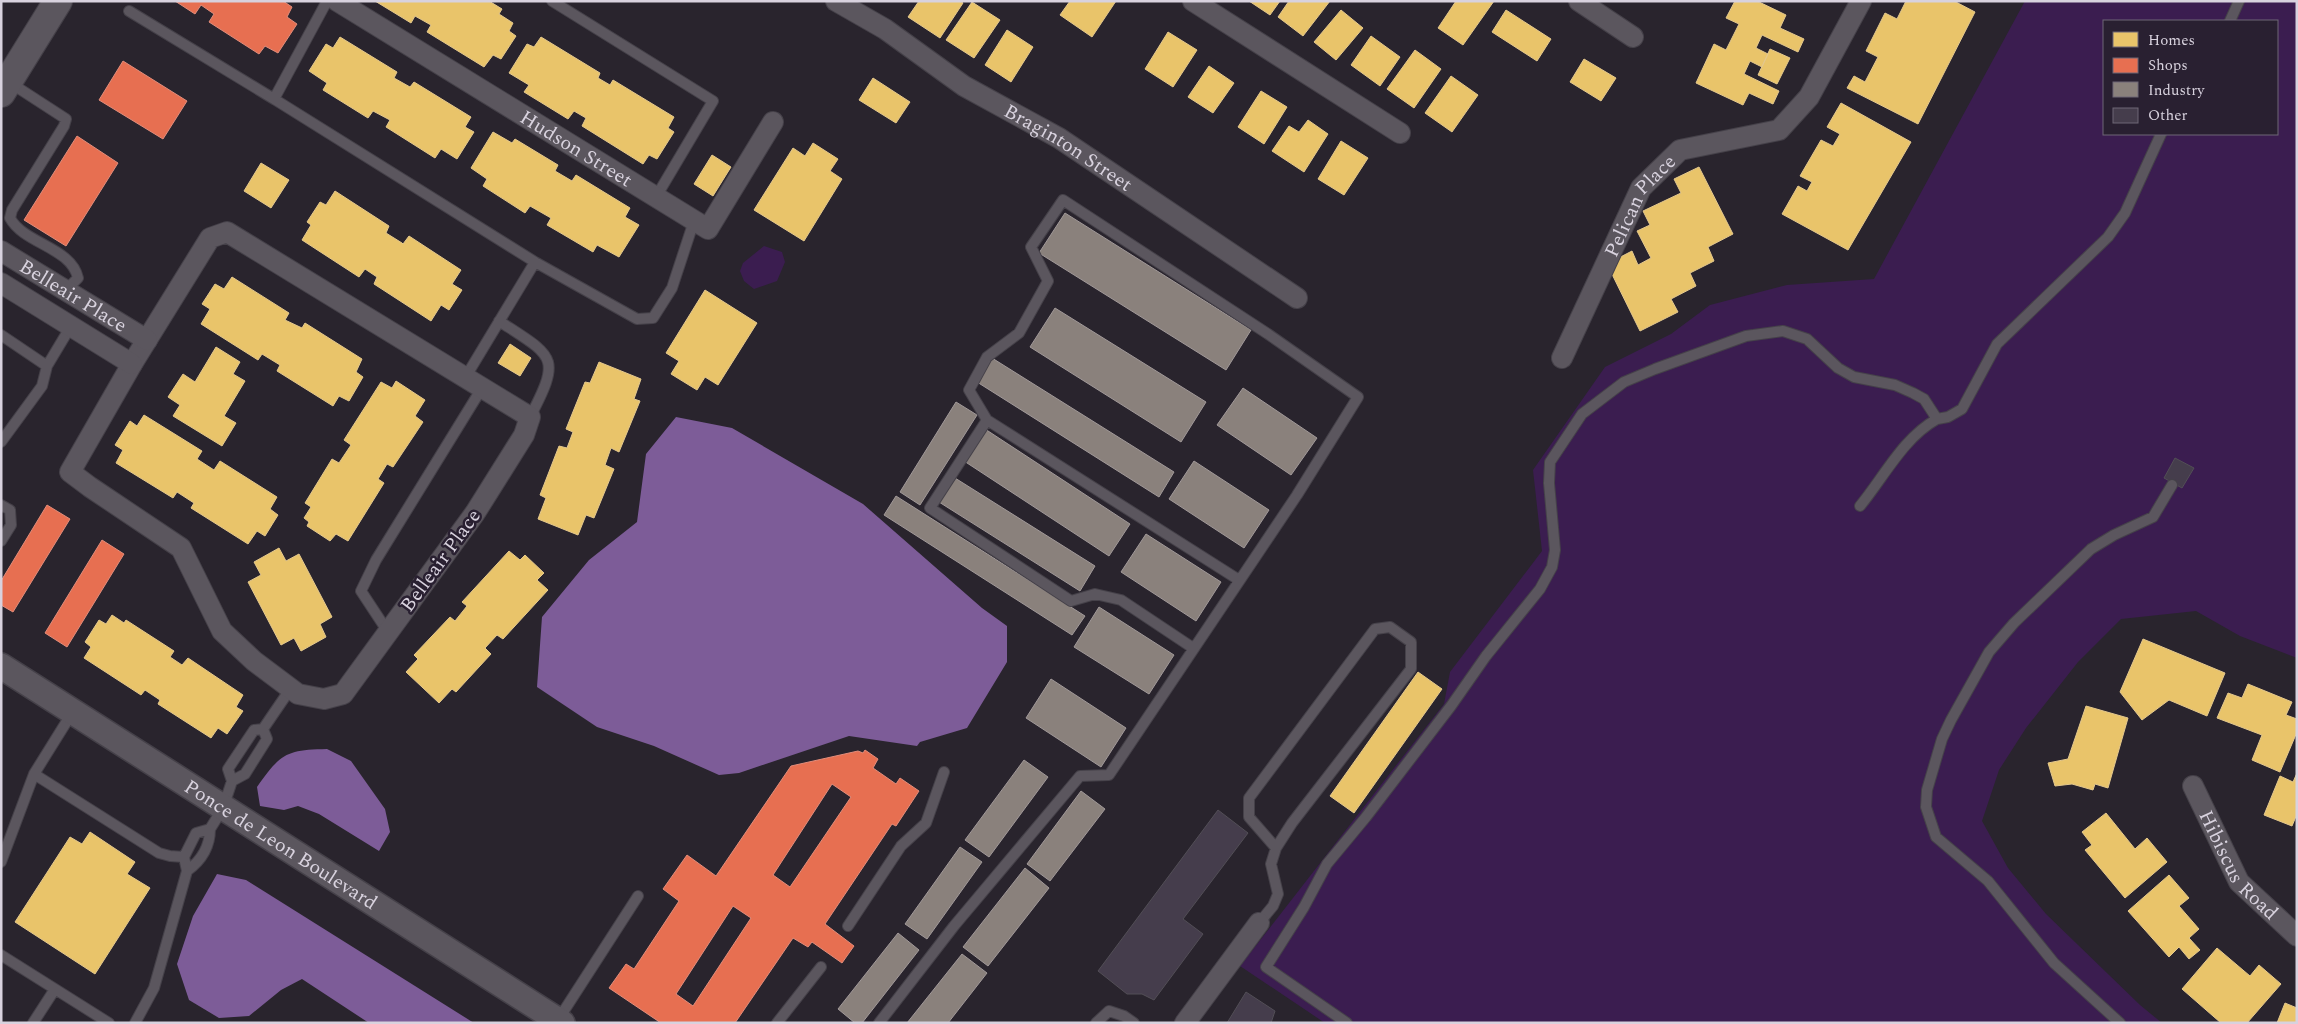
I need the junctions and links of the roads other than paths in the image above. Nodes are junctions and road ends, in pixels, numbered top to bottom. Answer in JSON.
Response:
{"nodes":[{"id":1,"x":58,"y":1,"type":"edge"},
{"id":2,"x":327,"y":1,"type":"edge"},
{"id":3,"x":337,"y":1,"type":"edge"},
{"id":4,"x":552,"y":1,"type":"edge"},
{"id":5,"x":836,"y":1,"type":"edge"},
{"id":6,"x":1193,"y":1,"type":"edge"},
{"id":7,"x":1579,"y":1,"type":"edge"},
{"id":8,"x":1861,"y":1,"type":"edge"},
{"id":9,"x":2239,"y":1,"type":"edge"},
{"id":10,"x":128,"y":11,"type":"dead end"},
{"id":11,"x":2230,"y":20,"type":"edge"},
{"id":12,"x":1633,"y":37,"type":"dead end"},
{"id":13,"x":5,"y":87,"type":"edge"},
{"id":14,"x":274,"y":99,"type":"junction"},
{"id":15,"x":773,"y":122,"type":"dead end"},
{"id":16,"x":1400,"y":132,"type":"dead end"},
{"id":17,"x":2161,"y":135,"type":"edge"},
{"id":18,"x":656,"y":197,"type":"junction"},
{"id":19,"x":694,"y":221,"type":"junction"},
{"id":20,"x":1,"y":251,"type":"edge"},
{"id":21,"x":535,"y":262,"type":"junction"},
{"id":22,"x":1,"y":283,"type":"edge"},
{"id":23,"x":66,"y":290,"type":"junction"},
{"id":24,"x":1297,"y":298,"type":"dead end"},
{"id":25,"x":499,"y":321,"type":"junction"},
{"id":26,"x":71,"y":326,"type":"junction"},
{"id":27,"x":1,"y":335,"type":"edge"},
{"id":28,"x":147,"y":340,"type":"junction"},
{"id":29,"x":1562,"y":358,"type":"dead end"},
{"id":30,"x":132,"y":364,"type":"junction"},
{"id":31,"x":47,"y":366,"type":"junction"},
{"id":32,"x":465,"y":378,"type":"junction"},
{"id":33,"x":482,"y":388,"type":"junction"},
{"id":34,"x":530,"y":417,"type":"junction"},
{"id":35,"x":1937,"y":418,"type":"junction"},
{"id":36,"x":987,"y":420,"type":"junction"},
{"id":37,"x":1,"y":442,"type":"edge"},
{"id":38,"x":2172,"y":485,"type":"dead end"},
{"id":39,"x":1,"y":504,"type":"edge"},
{"id":40,"x":1860,"y":506,"type":"dead end"},
{"id":41,"x":1,"y":541,"type":"edge"},
{"id":42,"x":1239,"y":580,"type":"junction"},
{"id":43,"x":388,"y":632,"type":"junction"},
{"id":44,"x":1193,"y":648,"type":"junction"},
{"id":45,"x":1,"y":666,"type":"edge"},
{"id":46,"x":291,"y":688,"type":"junction"},
{"id":47,"x":72,"y":713,"type":"junction"},
{"id":48,"x":263,"y":729,"type":"junction"},
{"id":49,"x":944,"y":772,"type":"dead end"},
{"id":50,"x":34,"y":774,"type":"junction"},
{"id":51,"x":232,"y":781,"type":"junction"},
{"id":52,"x":2193,"y":786,"type":"dead end"},
{"id":53,"x":216,"y":819,"type":"junction"},
{"id":54,"x":1276,"y":848,"type":"junction"},
{"id":55,"x":184,"y":857,"type":"junction"},
{"id":56,"x":1,"y":862,"type":"edge"},
{"id":57,"x":188,"y":870,"type":"junction"},
{"id":58,"x":638,"y":896,"type":"dead end"},
{"id":59,"x":1259,"y":923,"type":"joint"},
{"id":60,"x":848,"y":926,"type":"dead end"},
{"id":61,"x":2297,"y":936,"type":"edge"},
{"id":62,"x":1,"y":955,"type":"edge"},
{"id":63,"x":822,"y":967,"type":"dead end"},
{"id":64,"x":55,"y":989,"type":"junction"},
{"id":65,"x":560,"y":1022,"type":"edge"},
{"id":66,"x":33,"y":1023,"type":"edge"},
{"id":67,"x":109,"y":1023,"type":"edge"},
{"id":68,"x":135,"y":1023,"type":"edge"},
{"id":69,"x":777,"y":1023,"type":"edge"},
{"id":70,"x":879,"y":1023,"type":"edge"},
{"id":71,"x":1096,"y":1023,"type":"edge"},
{"id":72,"x":1134,"y":1023,"type":"edge"},
{"id":73,"x":1185,"y":1023,"type":"edge"},
{"id":74,"x":1346,"y":1023,"type":"edge"},
{"id":75,"x":2120,"y":1023,"type":"edge"}],
"edges":[{"from":1,"to":13,"type":"main road"},
{"from":2,"to":14,"type":"lane"},
{"from":3,"to":18,"type":"street","name":"Hudson Street"},
{"from":4,"to":18,"type":"lane"},
{"from":5,"to":24,"type":"street","name":"Braginton Street"},
{"from":6,"to":16,"type":"street"},
{"from":7,"to":12,"type":"street"},
{"from":8,"to":29,"type":"street","name":"Pelican Place"},
{"from":9,"to":11,"type":"lane"},
{"from":10,"to":14,"type":"lane"},
{"from":13,"to":23,"type":"lane"},
{"from":14,"to":21,"type":"lane"},
{"from":15,"to":19,"type":"street","name":"Hudson Street"},
{"from":17,"to":35,"type":"lane"},
{"from":18,"to":19,"type":"street","name":"Hudson Street"},
{"from":19,"to":21,"type":"lane"},
{"from":20,"to":23,"type":"street","name":"Belleair Place"},
{"from":21,"to":25,"type":"lane"},
{"from":22,"to":26,"type":"street","name":"Belleair Place"},
{"from":23,"to":28,"type":"street","name":"Belleair Place"},
{"from":25,"to":32,"type":"lane"},
{"from":25,"to":34,"type":"lane"},
{"from":26,"to":30,"type":"street","name":"Belleair Place"},
{"from":26,"to":31,"type":"lane"},
{"from":27,"to":31,"type":"lane"},
{"from":28,"to":30,"type":"street","name":"Belleair Place"},
{"from":28,"to":32,"type":"street","name":"Belleair Place"},
{"from":30,"to":46,"type":"street","name":"Belleair Place"},
{"from":31,"to":37,"type":"lane"},
{"from":32,"to":33,"type":"street","name":"Belleair Place"},
{"from":33,"to":34,"type":"street","name":"Belleair Place"},
{"from":33,"to":43,"type":"lane"},
{"from":34,"to":43,"type":"street","name":"Belleair Place"},
{"from":35,"to":40,"type":"lane"},
{"from":35,"to":74,"type":"lane"},
{"from":36,"to":42,"type":"lane"},
{"from":36,"to":42,"type":"lane"},
{"from":36,"to":44,"type":"lane"},
{"from":38,"to":75,"type":"lane"},
{"from":39,"to":41,"type":"lane"},
{"from":42,"to":44,"type":"lane"},
{"from":43,"to":46,"type":"street","name":"Belleair Place"},
{"from":44,"to":70,"type":"lane"},
{"from":45,"to":47,"type":"street","name":"Ponce de Leon Boulevard"},
{"from":46,"to":48,"type":"lane"},
{"from":47,"to":50,"type":"lane"},
{"from":47,"to":53,"type":"street","name":"Ponce de Leon Boulevard"},
{"from":48,"to":51,"type":"lane"},
{"from":48,"to":51,"type":"lane"},
{"from":49,"to":60,"type":"lane"},
{"from":50,"to":55,"type":"lane"},
{"from":50,"to":56,"type":"lane"},
{"from":51,"to":53,"type":"lane"},
{"from":52,"to":61,"type":"street","name":"Hibiscus Road"},
{"from":53,"to":55,"type":"lane"},
{"from":53,"to":57,"type":"lane"},
{"from":53,"to":65,"type":"street","name":"Ponce de Leon Boulevard"},
{"from":54,"to":54,"type":"lane"},
{"from":54,"to":59,"type":"lane"},
{"from":55,"to":57,"type":"lane"},
{"from":57,"to":68,"type":"lane"},
{"from":58,"to":65,"type":"lane"},
{"from":59,"to":73,"type":"street"},
{"from":62,"to":64,"type":"lane"},
{"from":63,"to":69,"type":"lane"},
{"from":64,"to":66,"type":"lane"},
{"from":64,"to":67,"type":"lane"},
{"from":71,"to":72,"type":"lane"}]}
